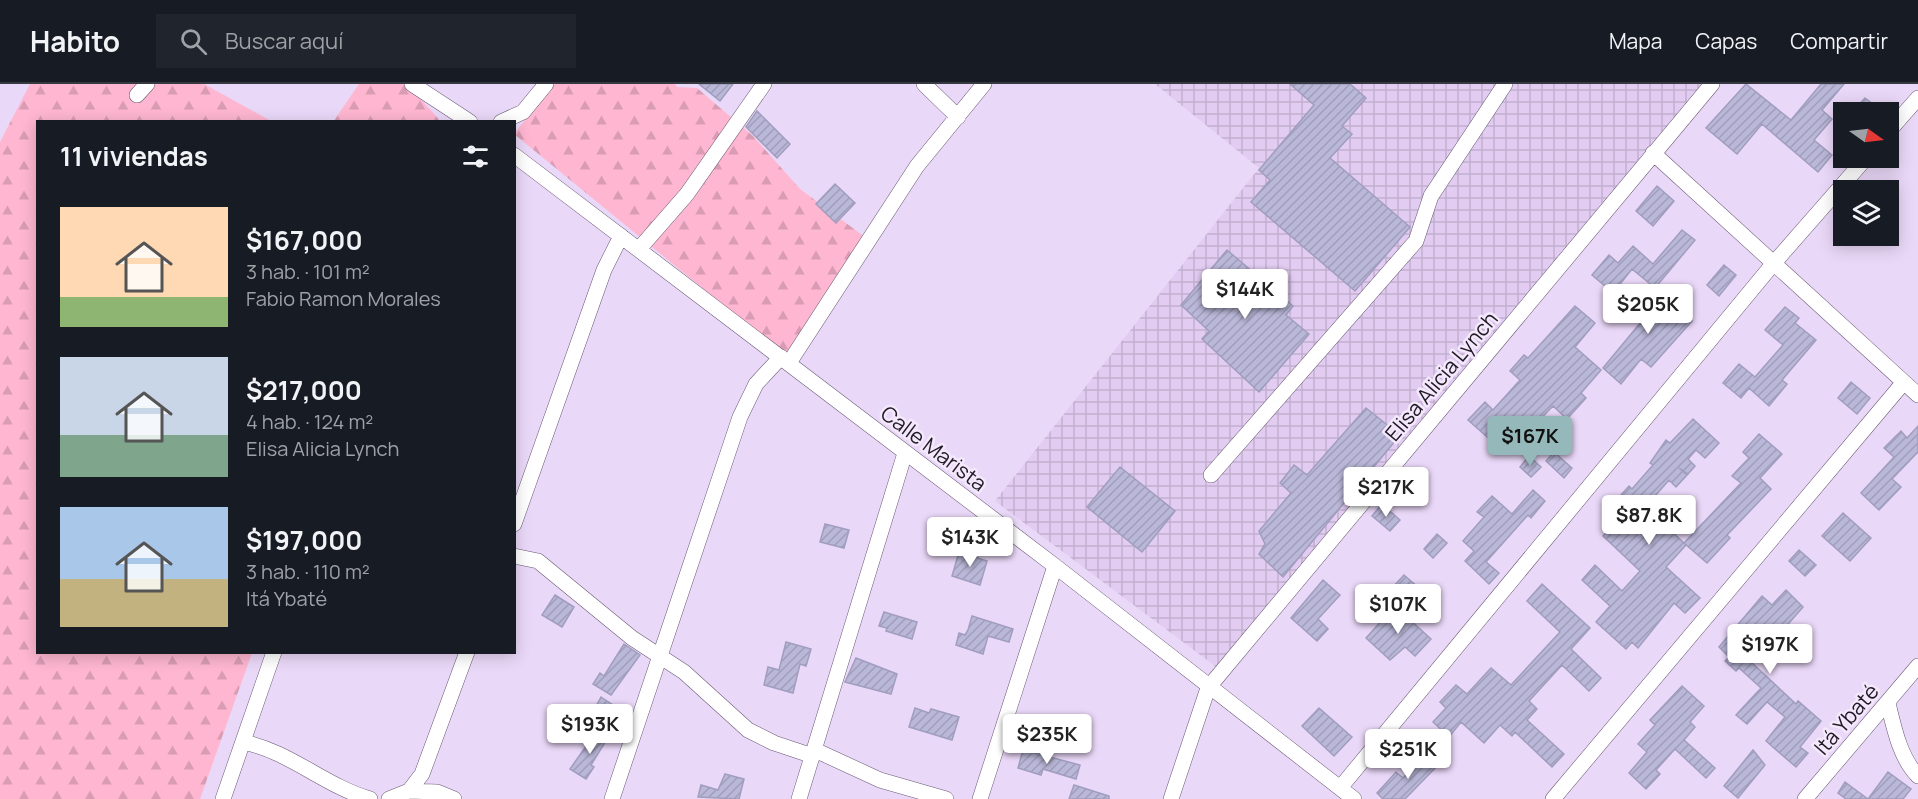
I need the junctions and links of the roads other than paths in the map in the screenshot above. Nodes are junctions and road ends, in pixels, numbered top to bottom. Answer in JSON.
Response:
{"nodes":[{"id":1,"x":546,"y":84,"type":"edge"},
{"id":2,"x":764,"y":84,"type":"edge"},
{"id":3,"x":924,"y":84,"type":"edge"},
{"id":4,"x":984,"y":84,"type":"edge"},
{"id":5,"x":1505,"y":84,"type":"edge"},
{"id":6,"x":1712,"y":84,"type":"edge"},
{"id":7,"x":418,"y":86,"type":"edge"},
{"id":8,"x":1918,"y":98,"type":"edge"},
{"id":9,"x":958,"y":117,"type":"junction"},
{"id":10,"x":467,"y":120,"type":"edge"},
{"id":11,"x":505,"y":120,"type":"edge"},
{"id":12,"x":1899,"y":120,"type":"edge"},
{"id":13,"x":1653,"y":153,"type":"junction"},
{"id":14,"x":516,"y":157,"type":"edge"},
{"id":15,"x":1857,"y":168,"type":"edge"},
{"id":16,"x":621,"y":236,"type":"junction"},
{"id":17,"x":639,"y":249,"type":"junction"},
{"id":18,"x":1773,"y":264,"type":"junction"},
{"id":19,"x":785,"y":360,"type":"junction"},
{"id":20,"x":1904,"y":382,"type":"junction"},
{"id":21,"x":1918,"y":395,"type":"edge"},
{"id":22,"x":905,"y":453,"type":"junction"},
{"id":23,"x":1211,"y":475,"type":"dead end"},
{"id":24,"x":516,"y":518,"type":"edge"},
{"id":25,"x":516,"y":556,"type":"edge"},
{"id":26,"x":1055,"y":566,"type":"junction"},
{"id":27,"x":273,"y":654,"type":"edge"},
{"id":28,"x":466,"y":654,"type":"edge"},
{"id":29,"x":661,"y":655,"type":"junction"},
{"id":30,"x":1918,"y":666,"type":"edge"},
{"id":31,"x":1209,"y":688,"type":"junction"},
{"id":32,"x":1888,"y":704,"type":"junction"},
{"id":33,"x":243,"y":741,"type":"junction"},
{"id":34,"x":814,"y":753,"type":"junction"},
{"id":35,"x":1918,"y":776,"type":"edge"},
{"id":36,"x":1340,"y":788,"type":"junction"},
{"id":37,"x":409,"y":791,"type":"junction"},
{"id":38,"x":223,"y":799,"type":"edge"},
{"id":39,"x":370,"y":799,"type":"edge"},
{"id":40,"x":389,"y":799,"type":"edge"},
{"id":41,"x":454,"y":799,"type":"edge"},
{"id":42,"x":612,"y":799,"type":"edge"},
{"id":43,"x":799,"y":799,"type":"edge"},
{"id":44,"x":946,"y":799,"type":"edge"},
{"id":45,"x":980,"y":799,"type":"edge"},
{"id":46,"x":1171,"y":799,"type":"edge"},
{"id":47,"x":1354,"y":799,"type":"edge"},
{"id":48,"x":1553,"y":799,"type":"edge"},
{"id":49,"x":1805,"y":799,"type":"edge"}],
"edges":[{"from":1,"to":11,"type":"street"},
{"from":2,"to":17,"type":"street"},
{"from":3,"to":9,"type":"street"},
{"from":4,"to":9,"type":"street"},
{"from":5,"to":23,"type":"street"},
{"from":6,"to":13,"type":"street","name":"Elisa Alicia Lynch"},
{"from":7,"to":10,"type":"street"},
{"from":8,"to":12,"type":"street"},
{"from":9,"to":19,"type":"street"},
{"from":13,"to":18,"type":"street"},
{"from":13,"to":31,"type":"street","name":"Elisa Alicia Lynch"},
{"from":14,"to":16,"type":"street","name":"Calle Marista"},
{"from":15,"to":18,"type":"street"},
{"from":16,"to":17,"type":"street","name":"Calle Marista"},
{"from":16,"to":24,"type":"street"},
{"from":17,"to":19,"type":"street","name":"Calle Marista"},
{"from":18,"to":20,"type":"street"},
{"from":18,"to":36,"type":"street"},
{"from":19,"to":22,"type":"street","name":"Calle Marista"},
{"from":19,"to":29,"type":"street"},
{"from":20,"to":21,"type":"street"},
{"from":20,"to":48,"type":"street"},
{"from":22,"to":26,"type":"street","name":"Calle Marista"},
{"from":22,"to":34,"type":"street"},
{"from":25,"to":29,"type":"street"},
{"from":26,"to":31,"type":"street","name":"Calle Marista"},
{"from":26,"to":45,"type":"street"},
{"from":27,"to":33,"type":"street"},
{"from":28,"to":37,"type":"street"},
{"from":29,"to":34,"type":"street"},
{"from":29,"to":42,"type":"street"},
{"from":30,"to":32,"type":"street","name":"Itá Ybaté"},
{"from":31,"to":36,"type":"street","name":"Calle Marista"},
{"from":31,"to":46,"type":"street","name":"Elisa Alicia Lynch"},
{"from":32,"to":35,"type":"street"},
{"from":32,"to":49,"type":"street","name":"Itá Ybaté"},
{"from":33,"to":38,"type":"street"},
{"from":33,"to":39,"type":"street"},
{"from":34,"to":43,"type":"street"},
{"from":34,"to":44,"type":"street"},
{"from":36,"to":47,"type":"street","name":"Calle Marista"},
{"from":37,"to":40,"type":"street"},
{"from":37,"to":41,"type":"street"}]}
